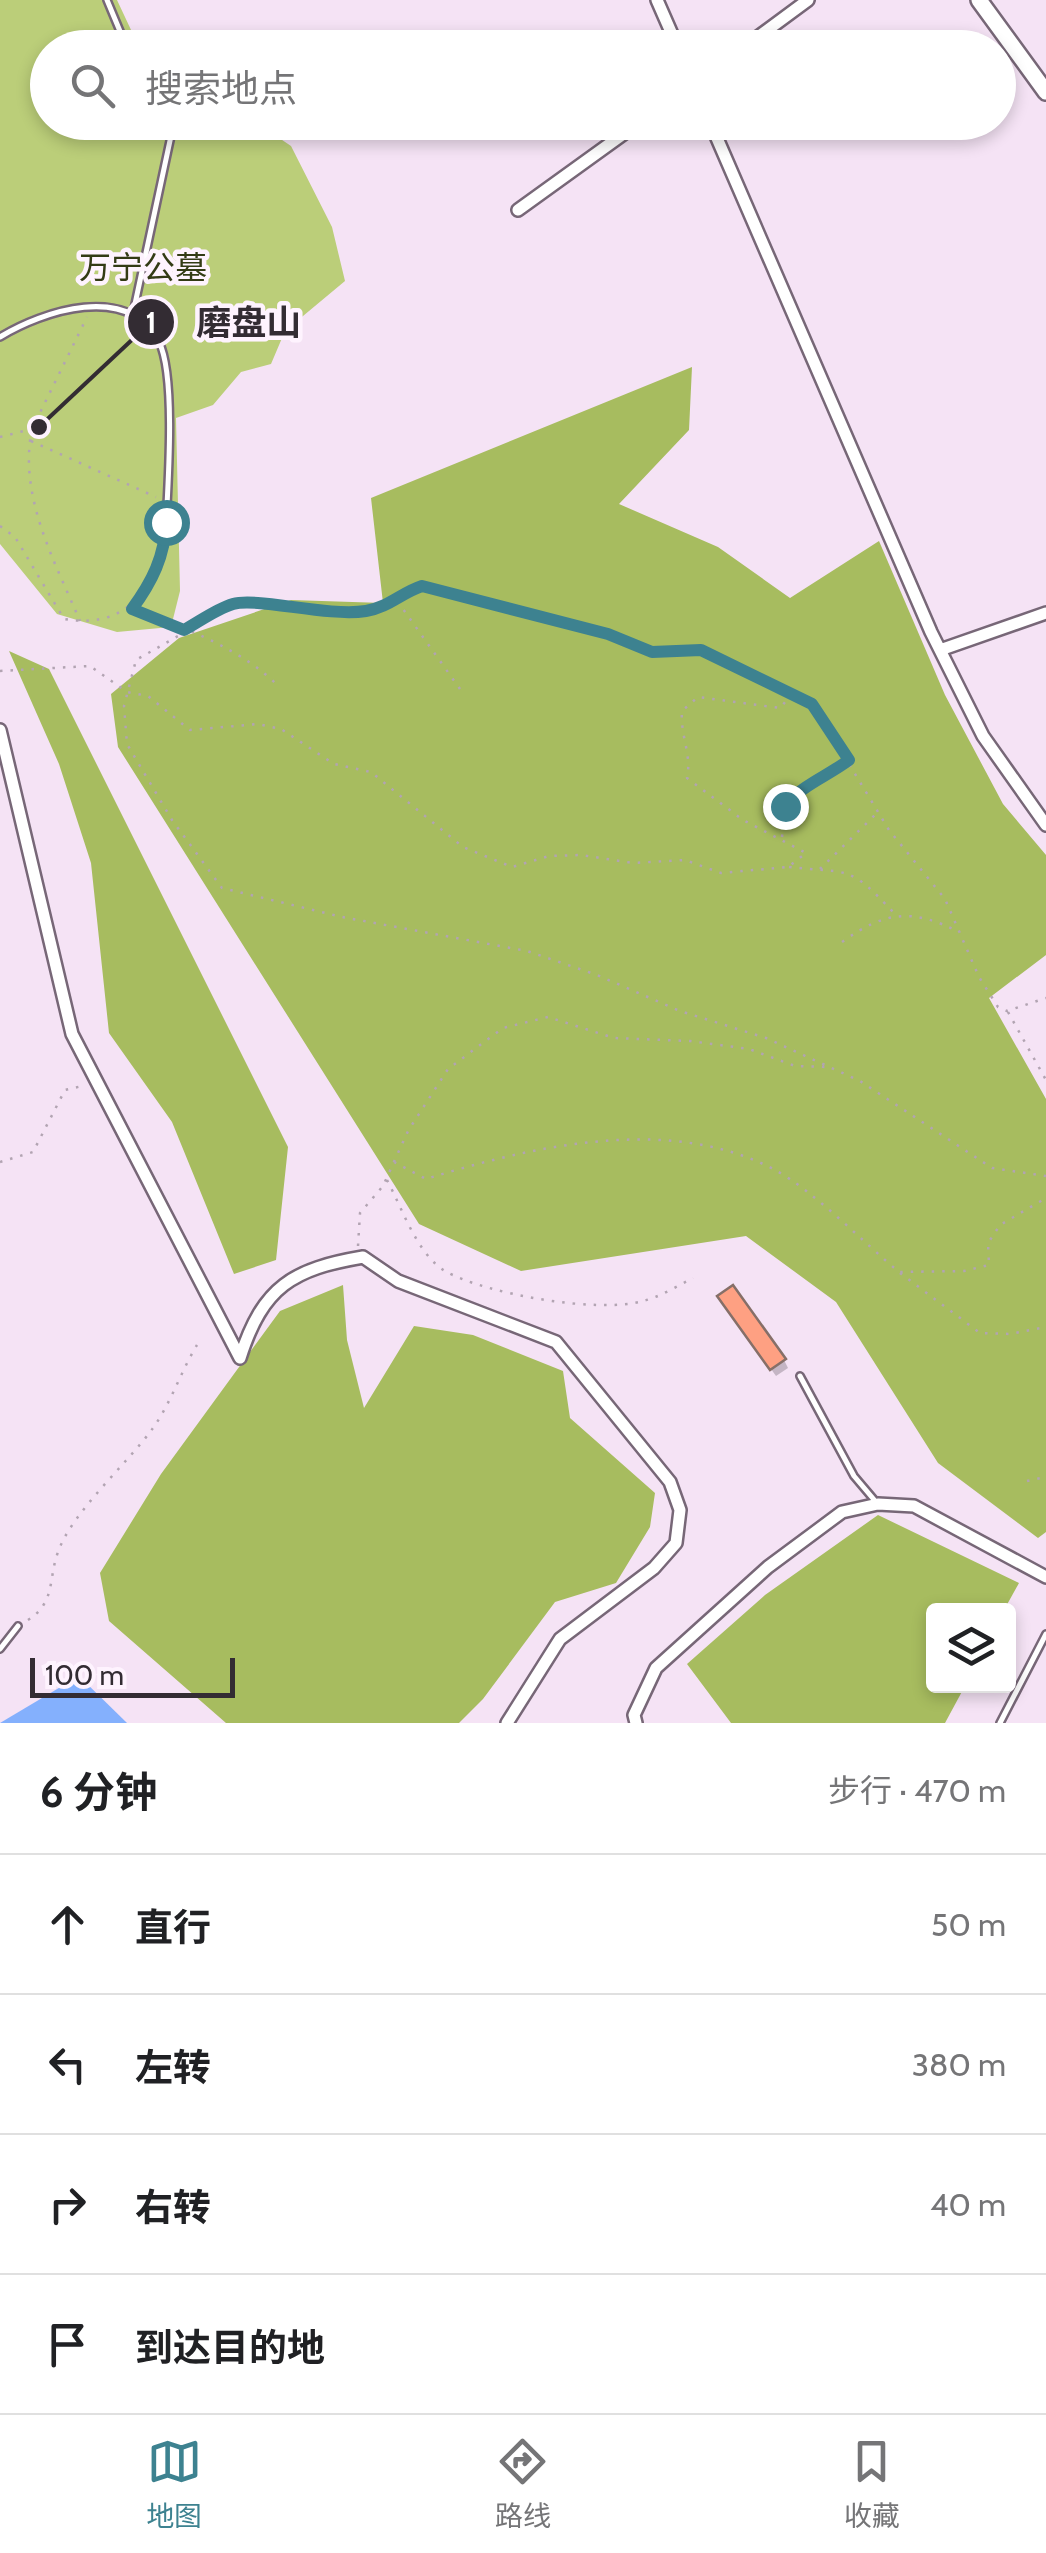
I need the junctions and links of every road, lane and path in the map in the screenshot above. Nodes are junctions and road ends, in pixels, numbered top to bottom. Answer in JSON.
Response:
{"nodes":[{"id":1,"x":107,"y":0,"type":"edge"},
{"id":2,"x":657,"y":0,"type":"edge"},
{"id":3,"x":808,"y":0,"type":"edge"},
{"id":4,"x":979,"y":0,"type":"edge"},
{"id":5,"x":990,"y":0,"type":"edge"},
{"id":6,"x":120,"y":30,"type":"edge"},
{"id":7,"x":670,"y":30,"type":"edge"},
{"id":8,"x":767,"y":30,"type":"edge"},
{"id":9,"x":1001,"y":30,"type":"edge"},
{"id":10,"x":1012,"y":30,"type":"edge"},
{"id":11,"x":1016,"y":36,"type":"edge"},
{"id":12,"x":1016,"y":51,"type":"edge"},
{"id":13,"x":1046,"y":77,"type":"edge"},
{"id":14,"x":1046,"y":92,"type":"edge"},
{"id":15,"x":170,"y":140,"type":"edge"},
{"id":16,"x":615,"y":140,"type":"edge"},
{"id":17,"x":718,"y":140,"type":"edge"},
{"id":18,"x":518,"y":210,"type":"dead end"},
{"id":19,"x":92,"y":307,"type":"junction"},
{"id":20,"x":132,"y":318,"type":"junction"},
{"id":21,"x":0,"y":337,"type":"edge"},
{"id":22,"x":32,"y":430,"type":"junction"},
{"id":23,"x":0,"y":437,"type":"edge"},
{"id":24,"x":30,"y":440,"type":"junction"},
{"id":25,"x":166,"y":502,"type":"junction"},
{"id":26,"x":0,"y":526,"type":"edge"},
{"id":27,"x":166,"y":542,"type":"joint"},
{"id":28,"x":398,"y":602,"type":"junction"},
{"id":29,"x":132,"y":609,"type":"junction"},
{"id":30,"x":1046,"y":612,"type":"edge"},
{"id":31,"x":80,"y":621,"type":"junction"},
{"id":32,"x":184,"y":630,"type":"junction"},
{"id":33,"x":940,"y":650,"type":"junction"},
{"id":34,"x":0,"y":671,"type":"edge"},
{"id":35,"x":280,"y":688,"type":"dead end"},
{"id":36,"x":460,"y":689,"type":"dead end"},
{"id":37,"x":127,"y":692,"type":"junction"},
{"id":38,"x":792,"y":694,"type":"junction"},
{"id":39,"x":0,"y":730,"type":"edge"},
{"id":40,"x":849,"y":760,"type":"junction"},
{"id":41,"x":879,"y":812,"type":"junction"},
{"id":42,"x":1046,"y":825,"type":"edge"},
{"id":43,"x":782,"y":838,"type":"junction"},
{"id":44,"x":788,"y":867,"type":"junction"},
{"id":45,"x":818,"y":870,"type":"junction"},
{"id":46,"x":895,"y":915,"type":"junction"},
{"id":47,"x":960,"y":933,"type":"junction"},
{"id":48,"x":842,"y":942,"type":"dead end"},
{"id":49,"x":1046,"y":998,"type":"edge"},
{"id":50,"x":1007,"y":1011,"type":"junction"},
{"id":51,"x":827,"y":1067,"type":"junction"},
{"id":52,"x":93,"y":1075,"type":"junction"},
{"id":53,"x":1046,"y":1080,"type":"edge"},
{"id":54,"x":0,"y":1162,"type":"edge"},
{"id":55,"x":394,"y":1162,"type":"junction"},
{"id":56,"x":1046,"y":1176,"type":"edge"},
{"id":57,"x":386,"y":1178,"type":"junction"},
{"id":58,"x":1046,"y":1198,"type":"edge"},
{"id":59,"x":357,"y":1258,"type":"junction"},
{"id":60,"x":899,"y":1272,"type":"junction"},
{"id":61,"x":693,"y":1278,"type":"dead end"},
{"id":62,"x":1046,"y":1327,"type":"edge"},
{"id":63,"x":197,"y":1344,"type":"dead end"},
{"id":64,"x":800,"y":1376,"type":"dead end"},
{"id":65,"x":1046,"y":1477,"type":"edge"},
{"id":66,"x":1027,"y":1481,"type":"dead end"},
{"id":67,"x":878,"y":1504,"type":"junction"},
{"id":68,"x":1046,"y":1578,"type":"edge"},
{"id":69,"x":18,"y":1626,"type":"joint"},
{"id":70,"x":1046,"y":1634,"type":"edge"},
{"id":71,"x":0,"y":1649,"type":"edge"},
{"id":72,"x":1002,"y":1721,"type":"edge"},
{"id":73,"x":507,"y":1723,"type":"edge"},
{"id":74,"x":636,"y":1723,"type":"edge"},
{"id":75,"x":1010,"y":1723,"type":"edge"}],
"edges":[{"from":1,"to":6,"type":"lane"},
{"from":2,"to":7,"type":"street"},
{"from":3,"to":8,"type":"street"},
{"from":4,"to":9,"type":"main road"},
{"from":5,"to":10,"type":"main road"},
{"from":11,"to":13,"type":"main road"},
{"from":12,"to":14,"type":"main road"},
{"from":15,"to":20,"type":"lane"},
{"from":16,"to":18,"type":"street"},
{"from":17,"to":33,"type":"street"},
{"from":19,"to":20,"type":"lane"},
{"from":19,"to":21,"type":"lane"},
{"from":19,"to":22,"type":"path"},
{"from":20,"to":25,"type":"lane"},
{"from":22,"to":23,"type":"path"},
{"from":22,"to":24,"type":"path"},
{"from":24,"to":25,"type":"path"},
{"from":24,"to":31,"type":"path"},
{"from":25,"to":27,"type":"lane"},
{"from":26,"to":31,"type":"path"},
{"from":27,"to":29,"type":"path"},
{"from":28,"to":32,"type":"path"},
{"from":28,"to":36,"type":"path"},
{"from":28,"to":38,"type":"path"},
{"from":29,"to":31,"type":"path"},
{"from":29,"to":32,"type":"path"},
{"from":30,"to":33,"type":"street"},
{"from":32,"to":35,"type":"path"},
{"from":32,"to":37,"type":"path"},
{"from":33,"to":42,"type":"street"},
{"from":34,"to":37,"type":"path"},
{"from":37,"to":44,"type":"path"},
{"from":37,"to":51,"type":"path"},
{"from":38,"to":40,"type":"path"},
{"from":38,"to":43,"type":"path"},
{"from":39,"to":52,"type":"street"},
{"from":40,"to":41,"type":"path"},
{"from":40,"to":43,"type":"path"},
{"from":41,"to":45,"type":"path"},
{"from":41,"to":47,"type":"path"},
{"from":43,"to":44,"type":"path"},
{"from":44,"to":45,"type":"path"},
{"from":45,"to":46,"type":"path"},
{"from":46,"to":47,"type":"path"},
{"from":46,"to":48,"type":"path"},
{"from":47,"to":50,"type":"path"},
{"from":49,"to":50,"type":"path"},
{"from":50,"to":53,"type":"path"},
{"from":51,"to":55,"type":"path"},
{"from":51,"to":56,"type":"path"},
{"from":52,"to":54,"type":"path"},
{"from":52,"to":59,"type":"street"},
{"from":55,"to":57,"type":"path"},
{"from":55,"to":60,"type":"path"},
{"from":57,"to":59,"type":"path"},
{"from":57,"to":61,"type":"path"},
{"from":58,"to":60,"type":"path"},
{"from":59,"to":73,"type":"street"},
{"from":60,"to":62,"type":"path"},
{"from":63,"to":69,"type":"path"},
{"from":64,"to":67,"type":"lane"},
{"from":65,"to":66,"type":"path"},
{"from":67,"to":68,"type":"street"},
{"from":67,"to":74,"type":"street"},
{"from":69,"to":71,"type":"lane"},
{"from":70,"to":72,"type":"lane"},
{"from":72,"to":75,"type":"lane"}]}
